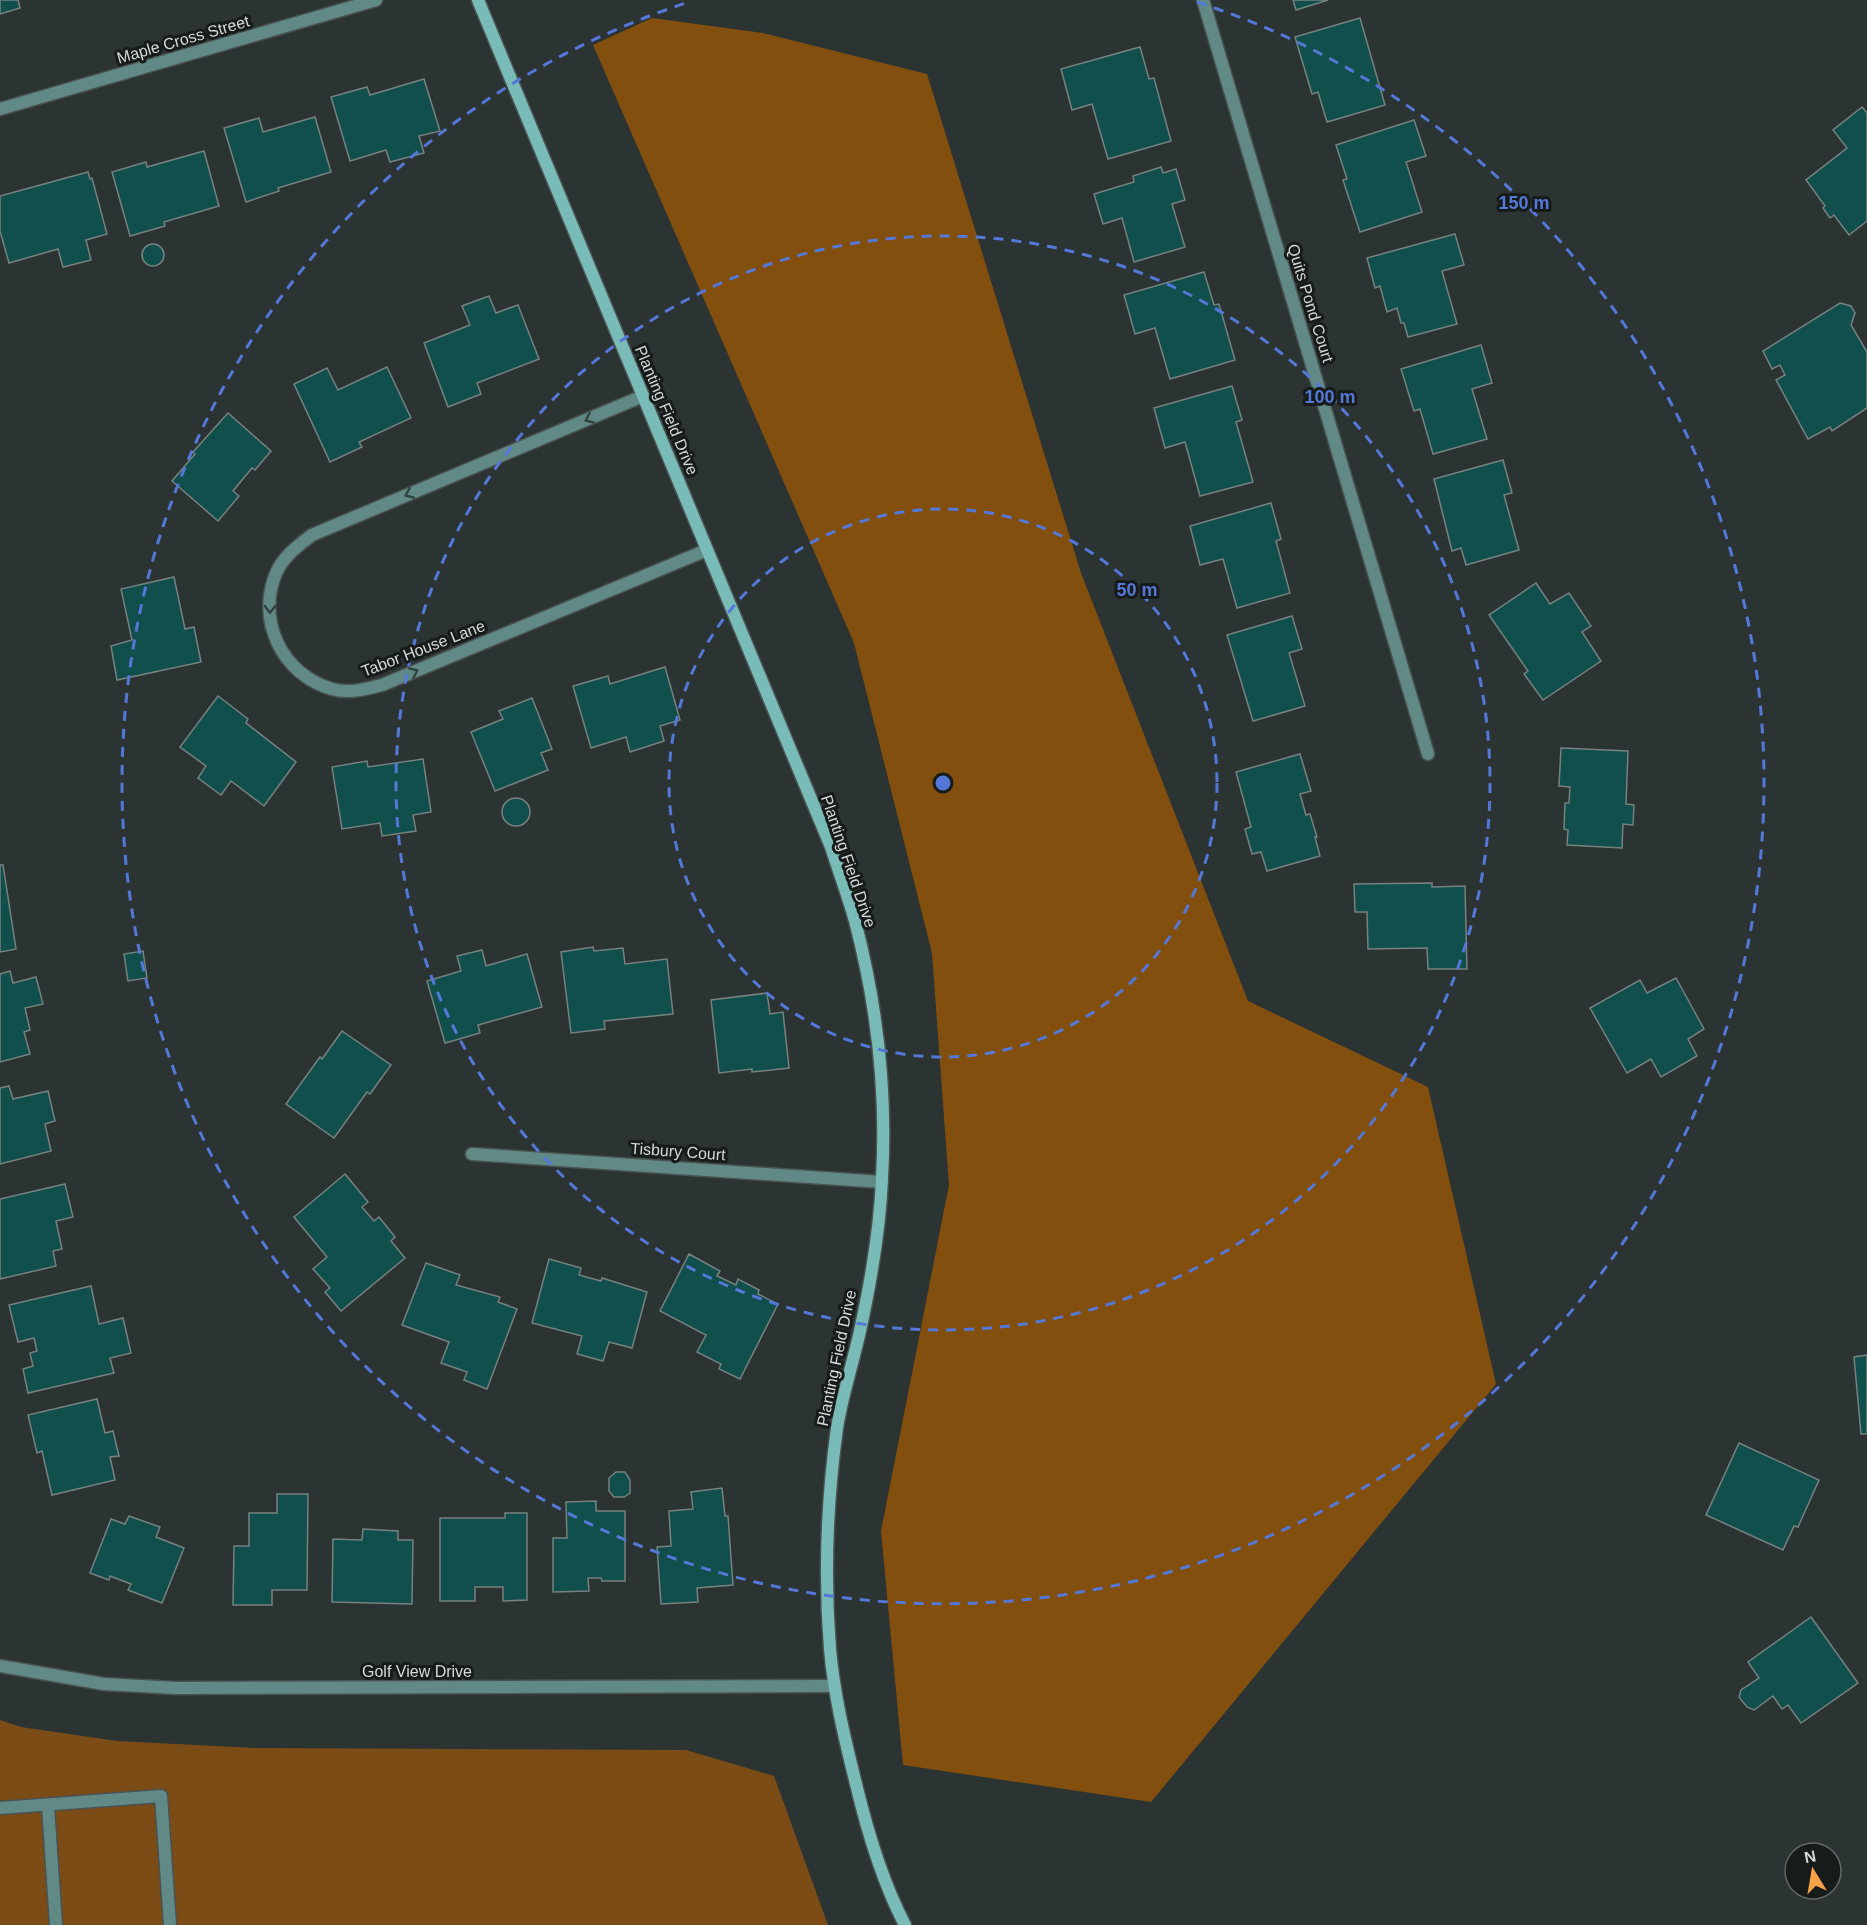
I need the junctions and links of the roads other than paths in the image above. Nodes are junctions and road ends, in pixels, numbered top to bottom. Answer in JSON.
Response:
{"nodes":[{"id":1,"x":376,"y":0,"type":"edge"},
{"id":2,"x":478,"y":0,"type":"edge"},
{"id":3,"x":1203,"y":0,"type":"edge"},
{"id":4,"x":0,"y":109,"type":"edge"},
{"id":5,"x":643,"y":396,"type":"junction"},
{"id":6,"x":707,"y":550,"type":"junction"},
{"id":7,"x":1428,"y":754,"type":"dead end"},
{"id":8,"x":472,"y":1154,"type":"dead end"},
{"id":9,"x":882,"y":1182,"type":"junction"},
{"id":10,"x":0,"y":1666,"type":"edge"},
{"id":11,"x":835,"y":1686,"type":"junction"},
{"id":12,"x":48,"y":1806,"type":"junction"},
{"id":13,"x":0,"y":1808,"type":"edge"},
{"id":14,"x":57,"y":1925,"type":"edge"},
{"id":15,"x":170,"y":1925,"type":"edge"},
{"id":16,"x":905,"y":1925,"type":"edge"}],
"edges":[{"from":1,"to":4,"type":"street","name":"Maple Cross Street"},
{"from":2,"to":5,"type":"street","name":"Planting Field Drive"},
{"from":3,"to":7,"type":"street","name":"Quits Pond Court"},
{"from":5,"to":6,"type":"street","name":"Planting Field Drive"},
{"from":5,"to":6,"type":"street","name":"Tabor House Lane","one_way":true},
{"from":6,"to":9,"type":"street","name":"Planting Field Drive"},
{"from":8,"to":9,"type":"street","name":"Tisbury Court"},
{"from":9,"to":11,"type":"street","name":"Planting Field Drive"},
{"from":10,"to":11,"type":"street","name":"Golf View Drive"},
{"from":11,"to":16,"type":"street","name":"Planting Field Drive"},
{"from":12,"to":13,"type":"street"},
{"from":12,"to":14,"type":"street"},
{"from":12,"to":15,"type":"street"}]}
